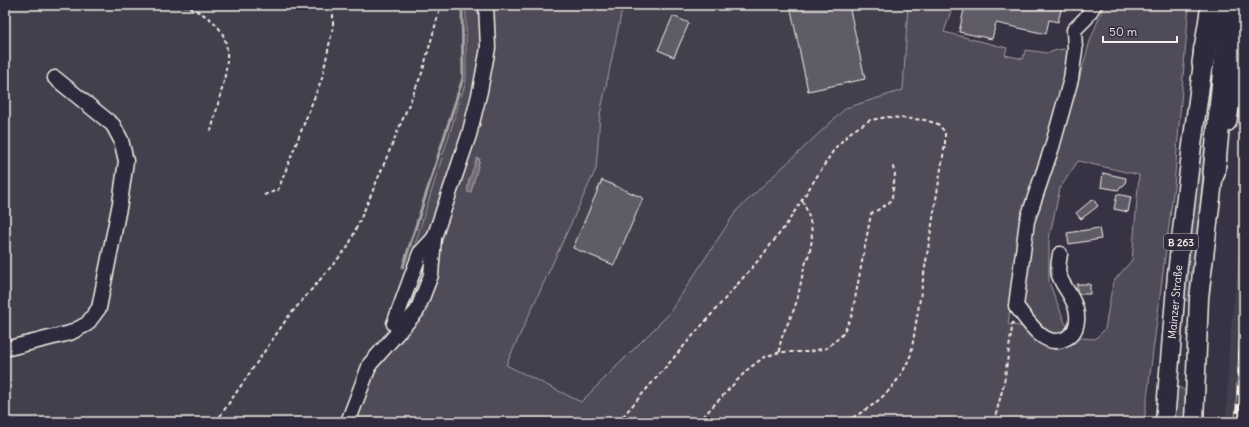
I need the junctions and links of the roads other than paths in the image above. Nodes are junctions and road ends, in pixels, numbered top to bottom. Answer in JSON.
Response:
{"nodes":[{"id":1,"x":486,"y":5,"type":"edge"},
{"id":2,"x":1094,"y":5,"type":"edge"},
{"id":3,"x":1202,"y":5,"type":"edge"},
{"id":4,"x":1212,"y":5,"type":"edge"},
{"id":5,"x":1231,"y":5,"type":"edge"},
{"id":6,"x":1244,"y":34,"type":"edge"},
{"id":7,"x":1203,"y":63,"type":"junction"},
{"id":8,"x":55,"y":78,"type":"dead end"},
{"id":9,"x":1214,"y":173,"type":"junction"},
{"id":10,"x":434,"y":238,"type":"junction"},
{"id":11,"x":1060,"y":254,"type":"dead end"},
{"id":12,"x":394,"y":324,"type":"dead end"},
{"id":13,"x":5,"y":349,"type":"edge"},
{"id":14,"x":348,"y":422,"type":"edge"},
{"id":15,"x":1165,"y":422,"type":"edge"},
{"id":16,"x":1194,"y":422,"type":"edge"}],
"edges":[{"from":1,"to":10,"type":"street"},
{"from":2,"to":11,"type":"street"},
{"from":3,"to":7,"type":"main road","number":"B 263"},
{"from":4,"to":7,"type":"highway","number":"B 263"},
{"from":5,"to":9,"type":"highway"},
{"from":6,"to":9,"type":"main road","number":"B 263"},
{"from":7,"to":15,"type":"main road","name":"Mainzer Straße","number":"B 263"},
{"from":8,"to":13,"type":"street"},
{"from":9,"to":16,"type":"main road","number":"B 263"},
{"from":10,"to":12,"type":"street"},
{"from":10,"to":14,"type":"street"}]}
